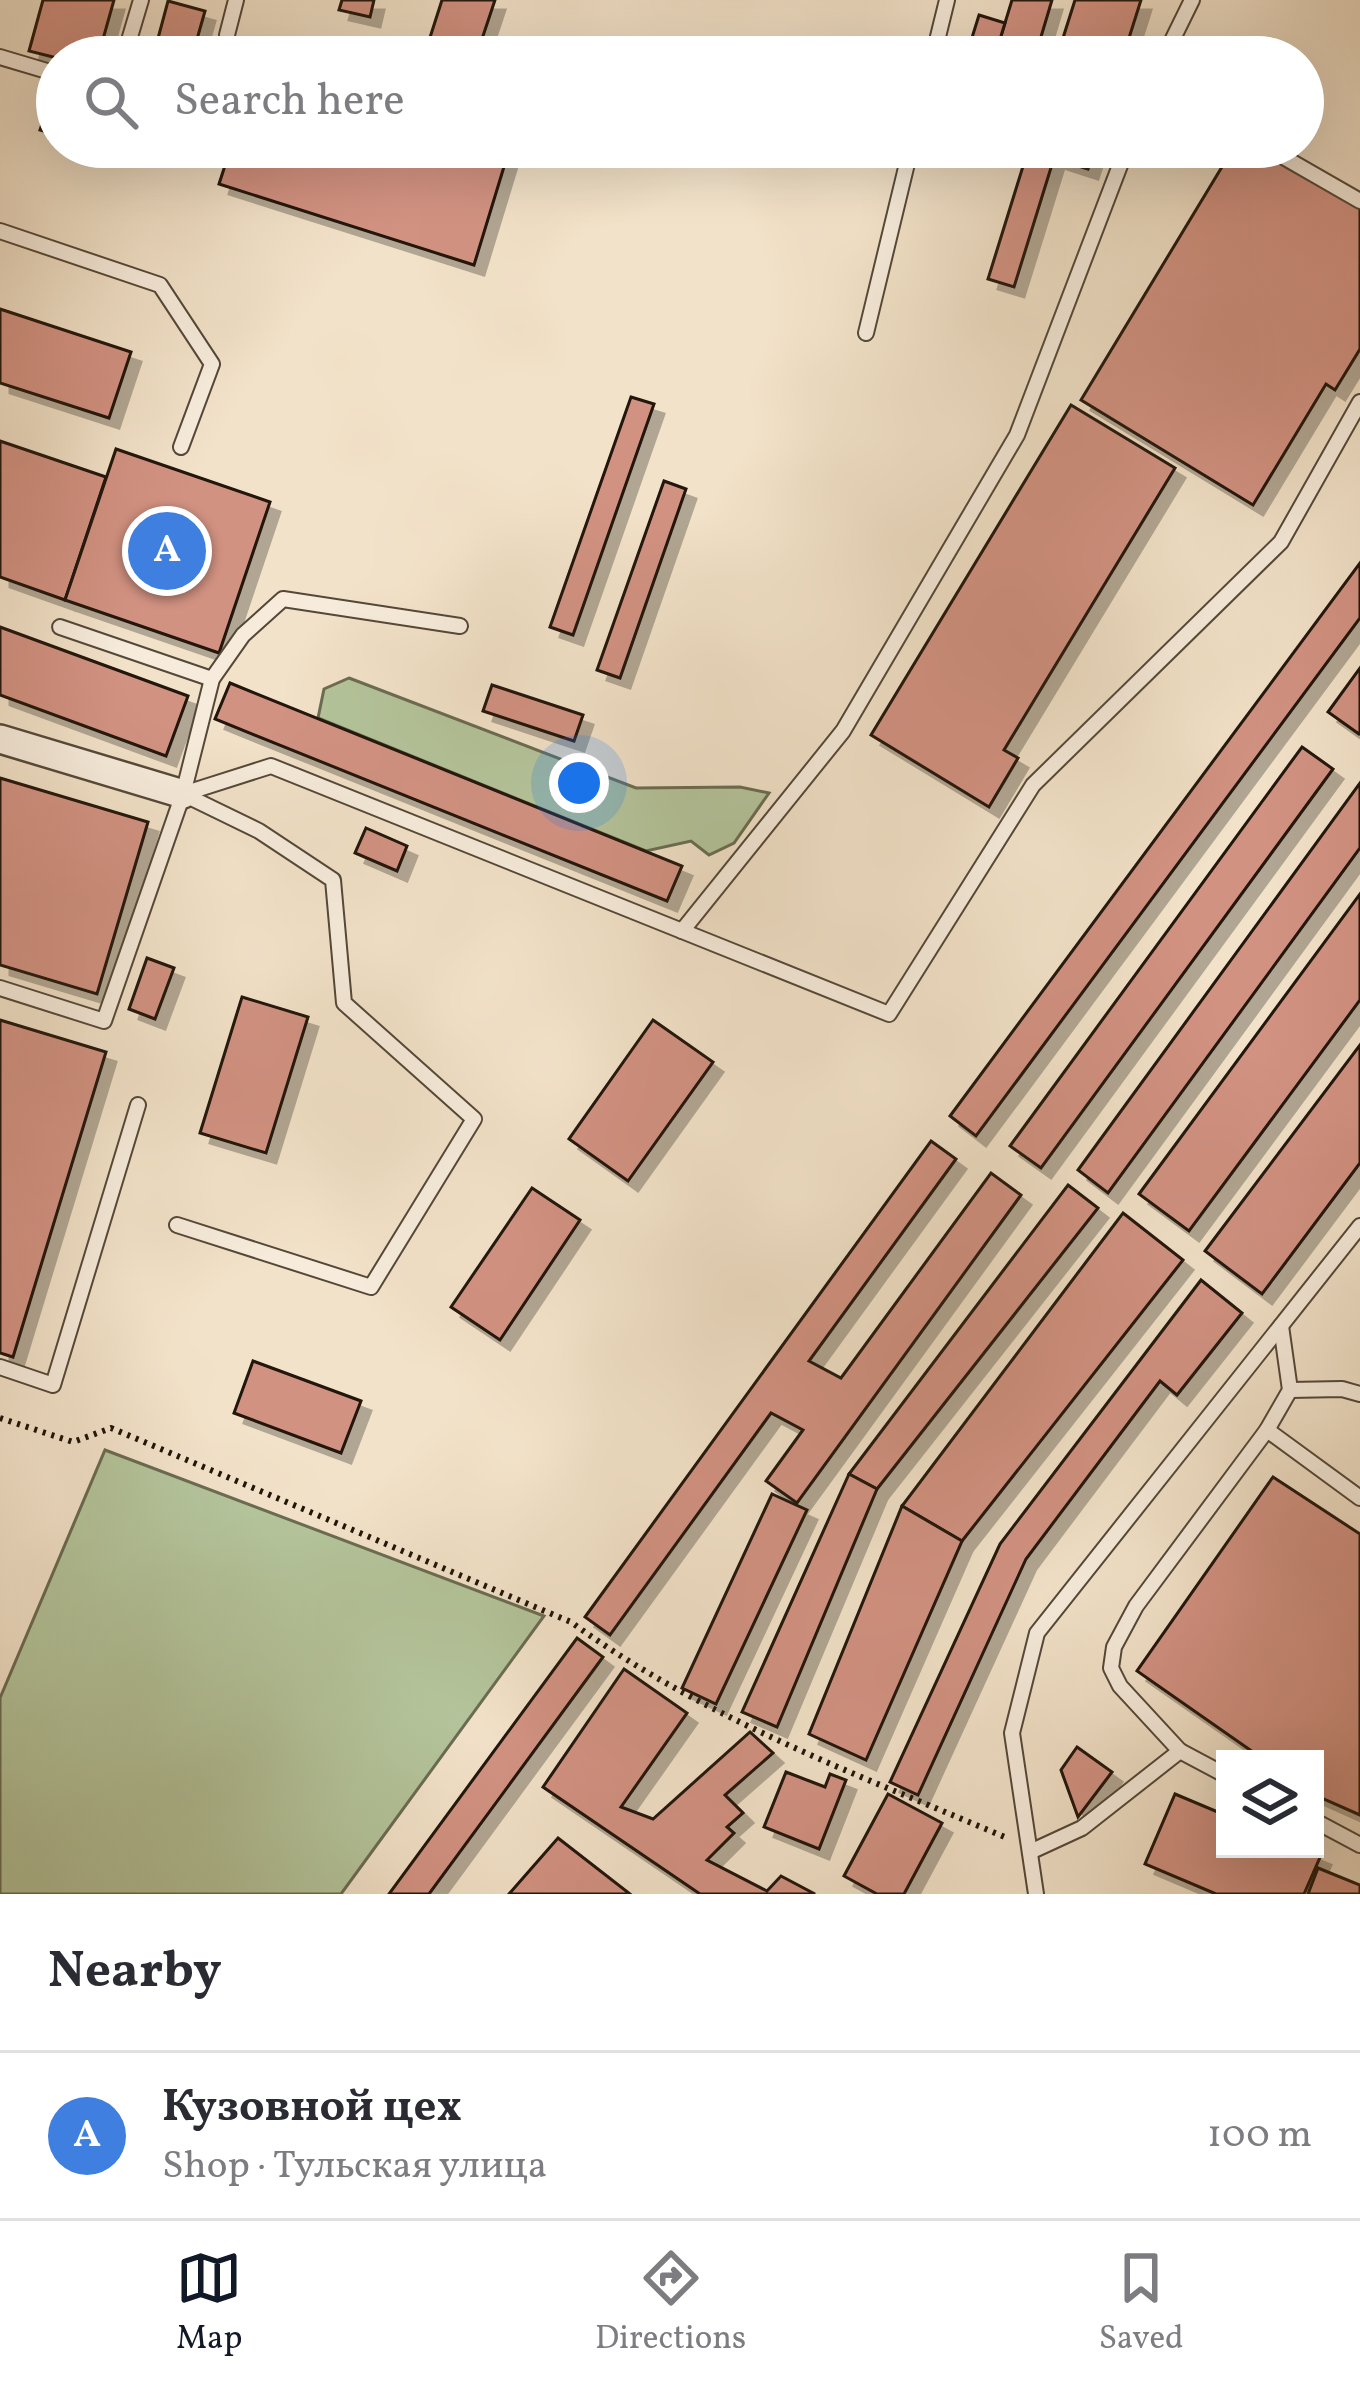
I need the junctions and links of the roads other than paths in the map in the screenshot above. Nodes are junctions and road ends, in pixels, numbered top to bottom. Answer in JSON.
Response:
{"nodes":[{"id":1,"x":141,"y":0,"type":"edge"},
{"id":2,"x":236,"y":0,"type":"edge"},
{"id":3,"x":947,"y":0,"type":"edge"},
{"id":4,"x":1192,"y":0,"type":"edge"},
{"id":5,"x":227,"y":35,"type":"dead end"},
{"id":6,"x":130,"y":36,"type":"edge"},
{"id":7,"x":938,"y":36,"type":"edge"},
{"id":8,"x":1174,"y":36,"type":"edge"},
{"id":9,"x":0,"y":57,"type":"edge"},
{"id":10,"x":36,"y":68,"type":"edge"},
{"id":11,"x":906,"y":168,"type":"edge"},
{"id":12,"x":1119,"y":168,"type":"edge"},
{"id":13,"x":1303,"y":168,"type":"edge"},
{"id":14,"x":1360,"y":201,"type":"edge"},
{"id":15,"x":0,"y":231,"type":"edge"},
{"id":16,"x":866,"y":333,"type":"dead end"},
{"id":17,"x":1360,"y":401,"type":"edge"},
{"id":18,"x":181,"y":447,"type":"dead end"},
{"id":19,"x":460,"y":626,"type":"dead end"},
{"id":20,"x":60,"y":627,"type":"dead end"},
{"id":21,"x":212,"y":679,"type":"junction"},
{"id":22,"x":0,"y":739,"type":"edge"},
{"id":23,"x":183,"y":794,"type":"junction"},
{"id":24,"x":682,"y":931,"type":"junction"},
{"id":25,"x":0,"y":988,"type":"edge"},
{"id":26,"x":138,"y":1106,"type":"dead end"},
{"id":27,"x":177,"y":1225,"type":"dead end"},
{"id":28,"x":1360,"y":1226,"type":"edge"},
{"id":29,"x":1281,"y":1326,"type":"junction"},
{"id":30,"x":0,"y":1367,"type":"edge"},
{"id":31,"x":1290,"y":1390,"type":"junction"},
{"id":32,"x":1360,"y":1394,"type":"edge"},
{"id":33,"x":1267,"y":1430,"type":"junction"},
{"id":34,"x":1360,"y":1498,"type":"edge"},
{"id":35,"x":1180,"y":1751,"type":"junction"},
{"id":36,"x":1216,"y":1769,"type":"edge"},
{"id":37,"x":1324,"y":1826,"type":"edge"},
{"id":38,"x":1360,"y":1845,"type":"edge"},
{"id":39,"x":1031,"y":1856,"type":"junction"},
{"id":40,"x":1036,"y":1894,"type":"edge"}],
"edges":[{"from":1,"to":6,"type":"lane"},
{"from":2,"to":5,"type":"lane"},
{"from":3,"to":7,"type":"lane"},
{"from":4,"to":8,"type":"lane"},
{"from":9,"to":10,"type":"lane"},
{"from":11,"to":16,"type":"lane"},
{"from":12,"to":24,"type":"lane"},
{"from":13,"to":14,"type":"lane"},
{"from":15,"to":18,"type":"lane"},
{"from":17,"to":24,"type":"lane"},
{"from":19,"to":21,"type":"lane"},
{"from":20,"to":21,"type":"lane"},
{"from":21,"to":23,"type":"lane"},
{"from":22,"to":23,"type":"street"},
{"from":23,"to":24,"type":"lane"},
{"from":23,"to":25,"type":"lane"},
{"from":23,"to":27,"type":"lane"},
{"from":26,"to":30,"type":"lane"},
{"from":28,"to":29,"type":"lane"},
{"from":29,"to":31,"type":"lane"},
{"from":29,"to":39,"type":"lane"},
{"from":31,"to":32,"type":"lane"},
{"from":31,"to":33,"type":"lane"},
{"from":33,"to":34,"type":"lane"},
{"from":33,"to":35,"type":"lane"},
{"from":35,"to":36,"type":"lane"},
{"from":35,"to":39,"type":"lane"},
{"from":37,"to":38,"type":"lane"},
{"from":39,"to":40,"type":"lane"}]}
